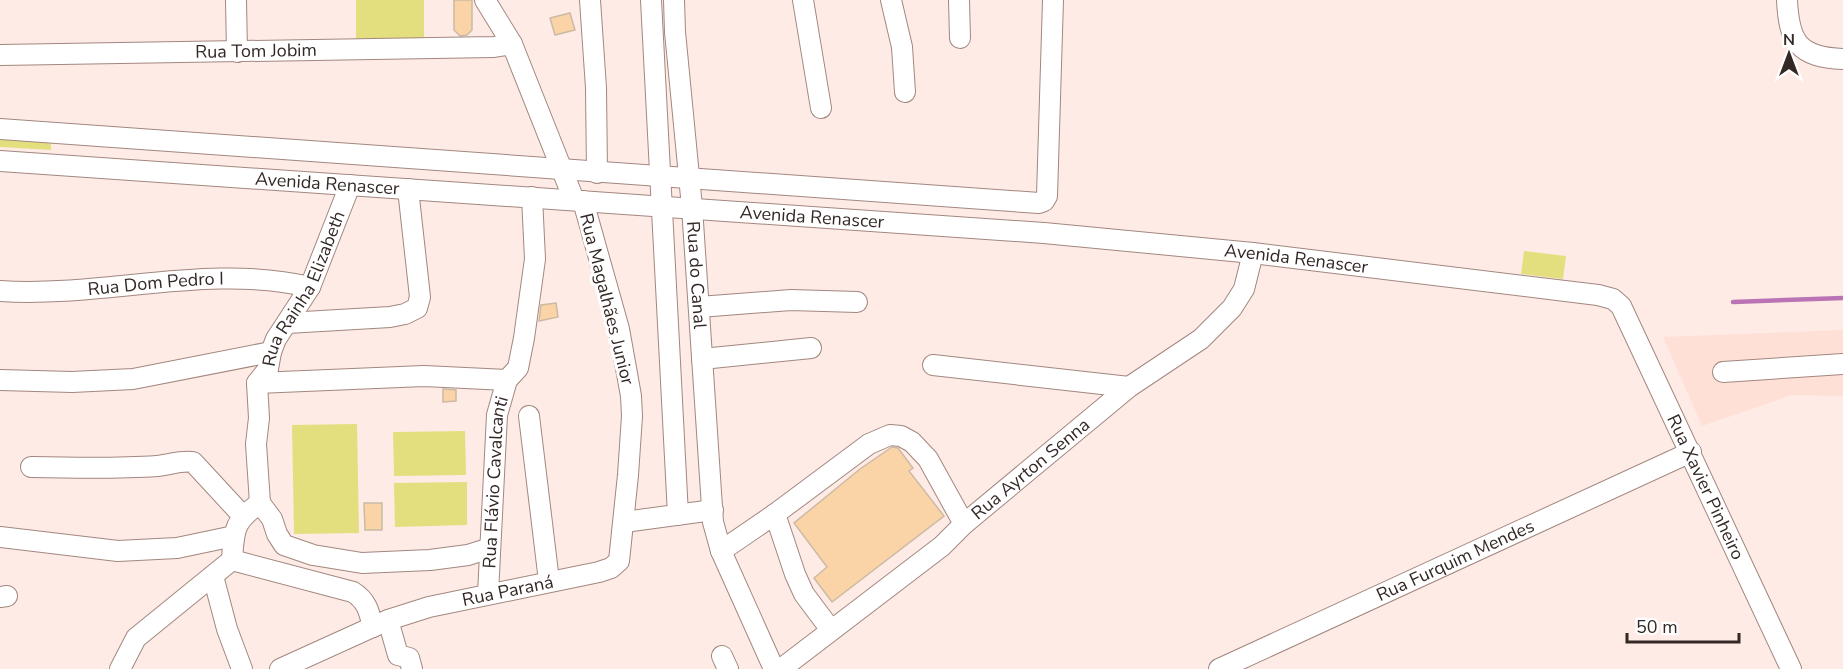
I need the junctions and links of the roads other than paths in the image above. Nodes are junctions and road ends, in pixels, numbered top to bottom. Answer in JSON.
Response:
{"nodes":[{"id":1,"x":236,"y":0,"type":"edge"},
{"id":2,"x":484,"y":0,"type":"edge"},
{"id":3,"x":590,"y":0,"type":"edge"},
{"id":4,"x":651,"y":0,"type":"edge"},
{"id":5,"x":674,"y":0,"type":"edge"},
{"id":6,"x":803,"y":0,"type":"edge"},
{"id":7,"x":891,"y":0,"type":"edge"},
{"id":8,"x":958,"y":0,"type":"edge"},
{"id":9,"x":1053,"y":0,"type":"edge"},
{"id":10,"x":1787,"y":0,"type":"edge"},
{"id":11,"x":960,"y":38,"type":"dead end"},
{"id":12,"x":512,"y":44,"type":"junction"},
{"id":13,"x":237,"y":52,"type":"junction"},
{"id":14,"x":0,"y":55,"type":"edge"},
{"id":15,"x":1843,"y":58,"type":"edge"},
{"id":16,"x":905,"y":92,"type":"dead end"},
{"id":17,"x":821,"y":108,"type":"dead end"},
{"id":18,"x":0,"y":129,"type":"edge"},
{"id":19,"x":0,"y":161,"type":"edge"},
{"id":20,"x":563,"y":170,"type":"junction"},
{"id":21,"x":597,"y":173,"type":"junction"},
{"id":22,"x":661,"y":176,"type":"junction"},
{"id":23,"x":690,"y":178,"type":"junction"},
{"id":24,"x":350,"y":185,"type":"junction"},
{"id":25,"x":408,"y":189,"type":"junction"},
{"id":26,"x":532,"y":197,"type":"junction"},
{"id":27,"x":1045,"y":200,"type":"junction"},
{"id":28,"x":578,"y":201,"type":"junction"},
{"id":29,"x":662,"y":206,"type":"junction"},
{"id":30,"x":692,"y":207,"type":"junction"},
{"id":31,"x":1044,"y":233,"type":"junction"},
{"id":32,"x":1253,"y":253,"type":"junction"},
{"id":33,"x":310,"y":287,"type":"junction"},
{"id":34,"x":0,"y":291,"type":"edge"},
{"id":35,"x":858,"y":302,"type":"dead end"},
{"id":36,"x":1620,"y":306,"type":"joint"},
{"id":37,"x":699,"y":307,"type":"junction"},
{"id":38,"x":287,"y":323,"type":"junction"},
{"id":39,"x":811,"y":348,"type":"dead end"},
{"id":40,"x":270,"y":352,"type":"junction"},
{"id":41,"x":702,"y":358,"type":"junction"},
{"id":42,"x":1843,"y":364,"type":"edge"},
{"id":43,"x":933,"y":365,"type":"dead end"},
{"id":44,"x":1723,"y":372,"type":"dead end"},
{"id":45,"x":0,"y":380,"type":"edge"},
{"id":46,"x":507,"y":380,"type":"junction"},
{"id":47,"x":257,"y":383,"type":"junction"},
{"id":48,"x":1129,"y":387,"type":"junction"},
{"id":49,"x":529,"y":416,"type":"dead end"},
{"id":50,"x":1691,"y":453,"type":"junction"},
{"id":51,"x":31,"y":467,"type":"dead end"},
{"id":52,"x":260,"y":503,"type":"junction"},
{"id":53,"x":712,"y":510,"type":"junction"},
{"id":54,"x":776,"y":514,"type":"junction"},
{"id":55,"x":242,"y":515,"type":"junction"},
{"id":56,"x":678,"y":515,"type":"junction"},
{"id":57,"x":964,"y":524,"type":"junction"},
{"id":58,"x":623,"y":531,"type":"junction"},
{"id":59,"x":234,"y":536,"type":"junction"},
{"id":60,"x":0,"y":537,"type":"edge"},
{"id":61,"x":490,"y":548,"type":"junction"},
{"id":62,"x":721,"y":551,"type":"junction"},
{"id":63,"x":232,"y":560,"type":"junction"},
{"id":64,"x":362,"y":563,"type":"junction"},
{"id":65,"x":213,"y":576,"type":"junction"},
{"id":66,"x":549,"y":581,"type":"junction"},
{"id":67,"x":488,"y":594,"type":"junction"},
{"id":68,"x":362,"y":598,"type":"junction"},
{"id":69,"x":381,"y":624,"type":"junction"},
{"id":70,"x":831,"y":630,"type":"junction"},
{"id":71,"x":120,"y":669,"type":"edge"},
{"id":72,"x":242,"y":669,"type":"edge"},
{"id":73,"x":280,"y":669,"type":"edge"},
{"id":74,"x":412,"y":669,"type":"edge"},
{"id":75,"x":774,"y":669,"type":"edge"},
{"id":76,"x":781,"y":669,"type":"edge"},
{"id":77,"x":1219,"y":669,"type":"edge"},
{"id":78,"x":1791,"y":669,"type":"edge"}],
"edges":[{"from":1,"to":13,"type":"street"},
{"from":2,"to":12,"type":"street","name":"Rua Magalhães Junior"},
{"from":3,"to":21,"type":"street"},
{"from":4,"to":22,"type":"street"},
{"from":5,"to":23,"type":"street","name":"Rua do Canal"},
{"from":6,"to":17,"type":"street"},
{"from":7,"to":16,"type":"street"},
{"from":8,"to":11,"type":"street"},
{"from":9,"to":27,"type":"street"},
{"from":10,"to":15,"type":"street"},
{"from":12,"to":13,"type":"street","name":"Rua Tom Jobim"},
{"from":12,"to":20,"type":"street","name":"Rua Magalhães Junior"},
{"from":13,"to":14,"type":"street","name":"Rua Tom Jobim"},
{"from":18,"to":20,"type":"street","name":"Avenida Renascer"},
{"from":19,"to":24,"type":"street","name":"Avenida Renascer"},
{"from":20,"to":21,"type":"street","name":"Avenida Renascer"},
{"from":20,"to":28,"type":"street","name":"Rua Magalhães Junior"},
{"from":21,"to":22,"type":"street","name":"Avenida Renascer"},
{"from":22,"to":23,"type":"street","name":"Avenida Renascer"},
{"from":22,"to":29,"type":"street"},
{"from":23,"to":27,"type":"street","name":"Avenida Renascer"},
{"from":23,"to":30,"type":"street","name":"Rua do Canal"},
{"from":24,"to":25,"type":"street","name":"Avenida Renascer"},
{"from":24,"to":33,"type":"street","name":"Rua Rainha Elizabeth"},
{"from":25,"to":26,"type":"street","name":"Avenida Renascer"},
{"from":25,"to":38,"type":"street"},
{"from":26,"to":28,"type":"street","name":"Avenida Renascer"},
{"from":26,"to":46,"type":"street","name":"Rua Flávio Cavalcanti"},
{"from":27,"to":31,"type":"street"},
{"from":28,"to":29,"type":"street","name":"Avenida Renascer"},
{"from":28,"to":58,"type":"street","name":"Rua Magalhães Junior"},
{"from":29,"to":30,"type":"street","name":"Avenida Renascer"},
{"from":29,"to":56,"type":"street"},
{"from":30,"to":31,"type":"street","name":"Avenida Renascer"},
{"from":30,"to":37,"type":"street","name":"Rua do Canal"},
{"from":31,"to":32,"type":"street","name":"Avenida Renascer"},
{"from":32,"to":36,"type":"street","name":"Avenida Renascer"},
{"from":32,"to":48,"type":"street","name":"Rua Ayrton Senna"},
{"from":33,"to":34,"type":"street","name":"Rua Dom Pedro I"},
{"from":33,"to":38,"type":"street","name":"Rua Rainha Elizabeth"},
{"from":35,"to":37,"type":"street"},
{"from":36,"to":50,"type":"street","name":"Rua Xavier Pinheiro"},
{"from":37,"to":41,"type":"street","name":"Rua do Canal"},
{"from":38,"to":40,"type":"street","name":"Rua Rainha Elizabeth"},
{"from":39,"to":41,"type":"street"},
{"from":40,"to":45,"type":"street"},
{"from":40,"to":47,"type":"street","name":"Rua Rainha Elizabeth"},
{"from":41,"to":53,"type":"street","name":"Rua do Canal"},
{"from":42,"to":44,"type":"street"},
{"from":43,"to":48,"type":"street"},
{"from":46,"to":47,"type":"street"},
{"from":46,"to":61,"type":"street","name":"Rua Flávio Cavalcanti"},
{"from":47,"to":52,"type":"street","name":"Rua Rainha Elizabeth"},
{"from":48,"to":57,"type":"street","name":"Rua Ayrton Senna"},
{"from":49,"to":66,"type":"street"},
{"from":50,"to":77,"type":"street","name":"Rua Furquim Mendes"},
{"from":50,"to":78,"type":"street","name":"Rua Xavier Pinheiro"},
{"from":51,"to":55,"type":"street"},
{"from":52,"to":55,"type":"street"},
{"from":52,"to":64,"type":"street"},
{"from":53,"to":56,"type":"street"},
{"from":53,"to":62,"type":"street","name":"Rua do Canal"},
{"from":54,"to":57,"type":"street"},
{"from":54,"to":62,"type":"street"},
{"from":54,"to":70,"type":"street"},
{"from":55,"to":59,"type":"street"},
{"from":56,"to":58,"type":"street"},
{"from":57,"to":70,"type":"street","name":"Rua Ayrton Senna"},
{"from":58,"to":66,"type":"street","name":"Rua Paraná"},
{"from":59,"to":60,"type":"street"},
{"from":59,"to":63,"type":"street"},
{"from":61,"to":64,"type":"street"},
{"from":61,"to":67,"type":"street","name":"Rua Flávio Cavalcanti"},
{"from":62,"to":75,"type":"street","name":"Rua do Canal"},
{"from":63,"to":65,"type":"street"},
{"from":63,"to":68,"type":"street"},
{"from":64,"to":68,"type":"street"},
{"from":65,"to":71,"type":"street"},
{"from":65,"to":72,"type":"street"},
{"from":66,"to":67,"type":"street","name":"Rua Paraná"},
{"from":67,"to":69,"type":"street","name":"Rua Paraná"},
{"from":68,"to":69,"type":"street"},
{"from":69,"to":73,"type":"street","name":"Rua Paraná"},
{"from":69,"to":74,"type":"street"},
{"from":70,"to":76,"type":"street","name":"Rua Ayrton Senna"}]}
